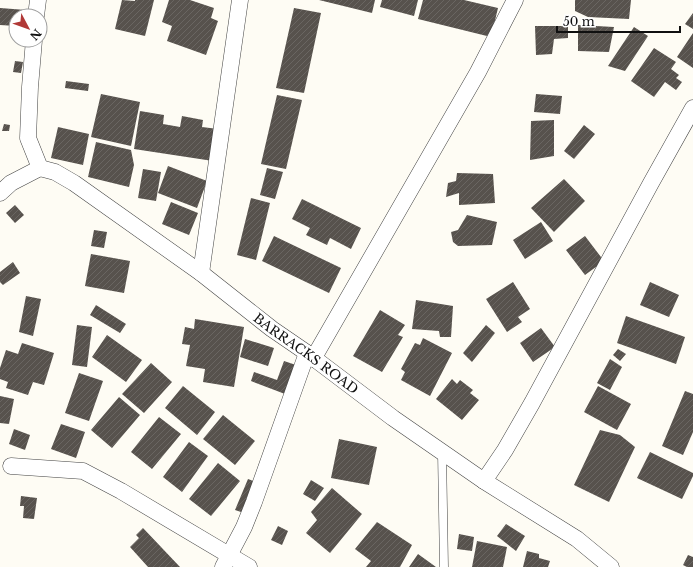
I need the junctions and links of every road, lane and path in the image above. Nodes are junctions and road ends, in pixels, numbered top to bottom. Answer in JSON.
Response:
{"nodes":[{"id":1,"x":240,"y":0,"type":"edge"},
{"id":2,"x":514,"y":0,"type":"edge"},
{"id":3,"x":33,"y":48,"type":"edge"},
{"id":4,"x":693,"y":108,"type":"edge"},
{"id":5,"x":40,"y":168,"type":"junction"},
{"id":6,"x":0,"y":193,"type":"edge"},
{"id":7,"x":201,"y":273,"type":"junction"},
{"id":8,"x":310,"y":356,"type":"junction"},
{"id":9,"x":442,"y":451,"type":"junction"},
{"id":10,"x":11,"y":466,"type":"dead end"},
{"id":11,"x":484,"y":480,"type":"junction"},
{"id":12,"x":226,"y":561,"type":"edge"},
{"id":13,"x":249,"y":567,"type":"edge"},
{"id":14,"x":444,"y":567,"type":"edge"},
{"id":15,"x":611,"y":567,"type":"edge"}],
"edges":[{"from":1,"to":7,"type":"street"},
{"from":2,"to":8,"type":"street"},
{"from":3,"to":5,"type":"street"},
{"from":4,"to":11,"type":"street"},
{"from":5,"to":6,"type":"street"},
{"from":5,"to":7,"type":"street","name":"BARRACKS ROAD"},
{"from":7,"to":8,"type":"street","name":"BARRACKS ROAD"},
{"from":8,"to":9,"type":"street","name":"BARRACKS ROAD"},
{"from":8,"to":12,"type":"street"},
{"from":9,"to":11,"type":"street","name":"BARRACKS ROAD"},
{"from":9,"to":14,"type":"lane"},
{"from":10,"to":12,"type":"street"},
{"from":11,"to":15,"type":"street","name":"BARRACKS ROAD"},
{"from":12,"to":13,"type":"street"}]}
